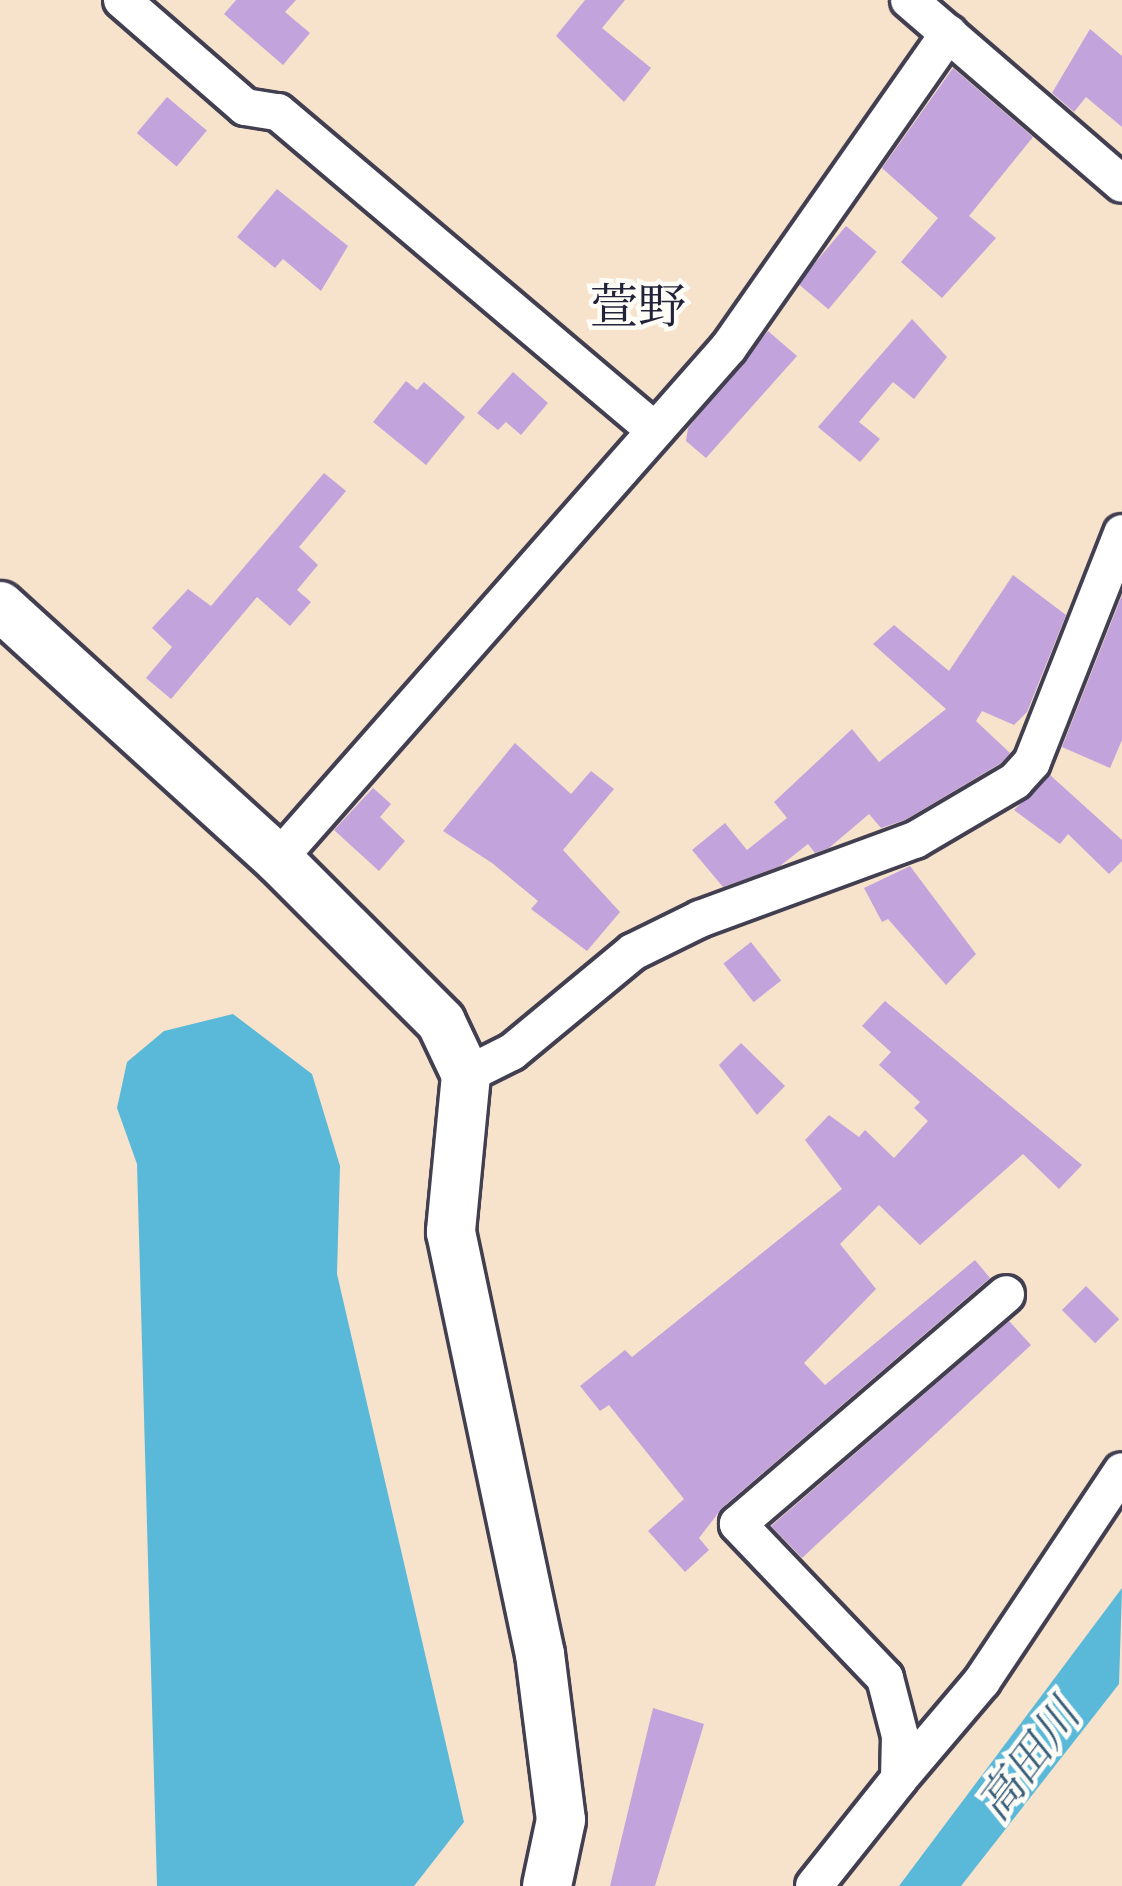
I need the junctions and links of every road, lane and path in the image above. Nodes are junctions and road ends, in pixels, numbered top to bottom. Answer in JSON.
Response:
{"nodes":[{"id":1,"x":122,"y":0,"type":"edge"},
{"id":2,"x":910,"y":0,"type":"edge"},
{"id":3,"x":949,"y":33,"type":"junction"},
{"id":4,"x":1122,"y":184,"type":"edge"},
{"id":5,"x":652,"y":428,"type":"junction"},
{"id":6,"x":1122,"y":533,"type":"edge"},
{"id":7,"x":0,"y":606,"type":"edge"},
{"id":8,"x":278,"y":859,"type":"junction"},
{"id":9,"x":466,"y":1076,"type":"junction"},
{"id":10,"x":1006,"y":1294,"type":"dead end"},
{"id":11,"x":1122,"y":1471,"type":"edge"},
{"id":12,"x":899,"y":1780,"type":"junction"},
{"id":13,"x":547,"y":1886,"type":"edge"},
{"id":14,"x":814,"y":1886,"type":"edge"}],
"edges":[{"from":1,"to":5,"type":"street"},
{"from":2,"to":3,"type":"street"},
{"from":3,"to":4,"type":"street"},
{"from":3,"to":5,"type":"street"},
{"from":5,"to":8,"type":"street"},
{"from":6,"to":9,"type":"street"},
{"from":7,"to":8,"type":"street"},
{"from":8,"to":9,"type":"street"},
{"from":9,"to":13,"type":"street"},
{"from":10,"to":12,"type":"street"},
{"from":11,"to":12,"type":"street"},
{"from":12,"to":14,"type":"street"}]}
